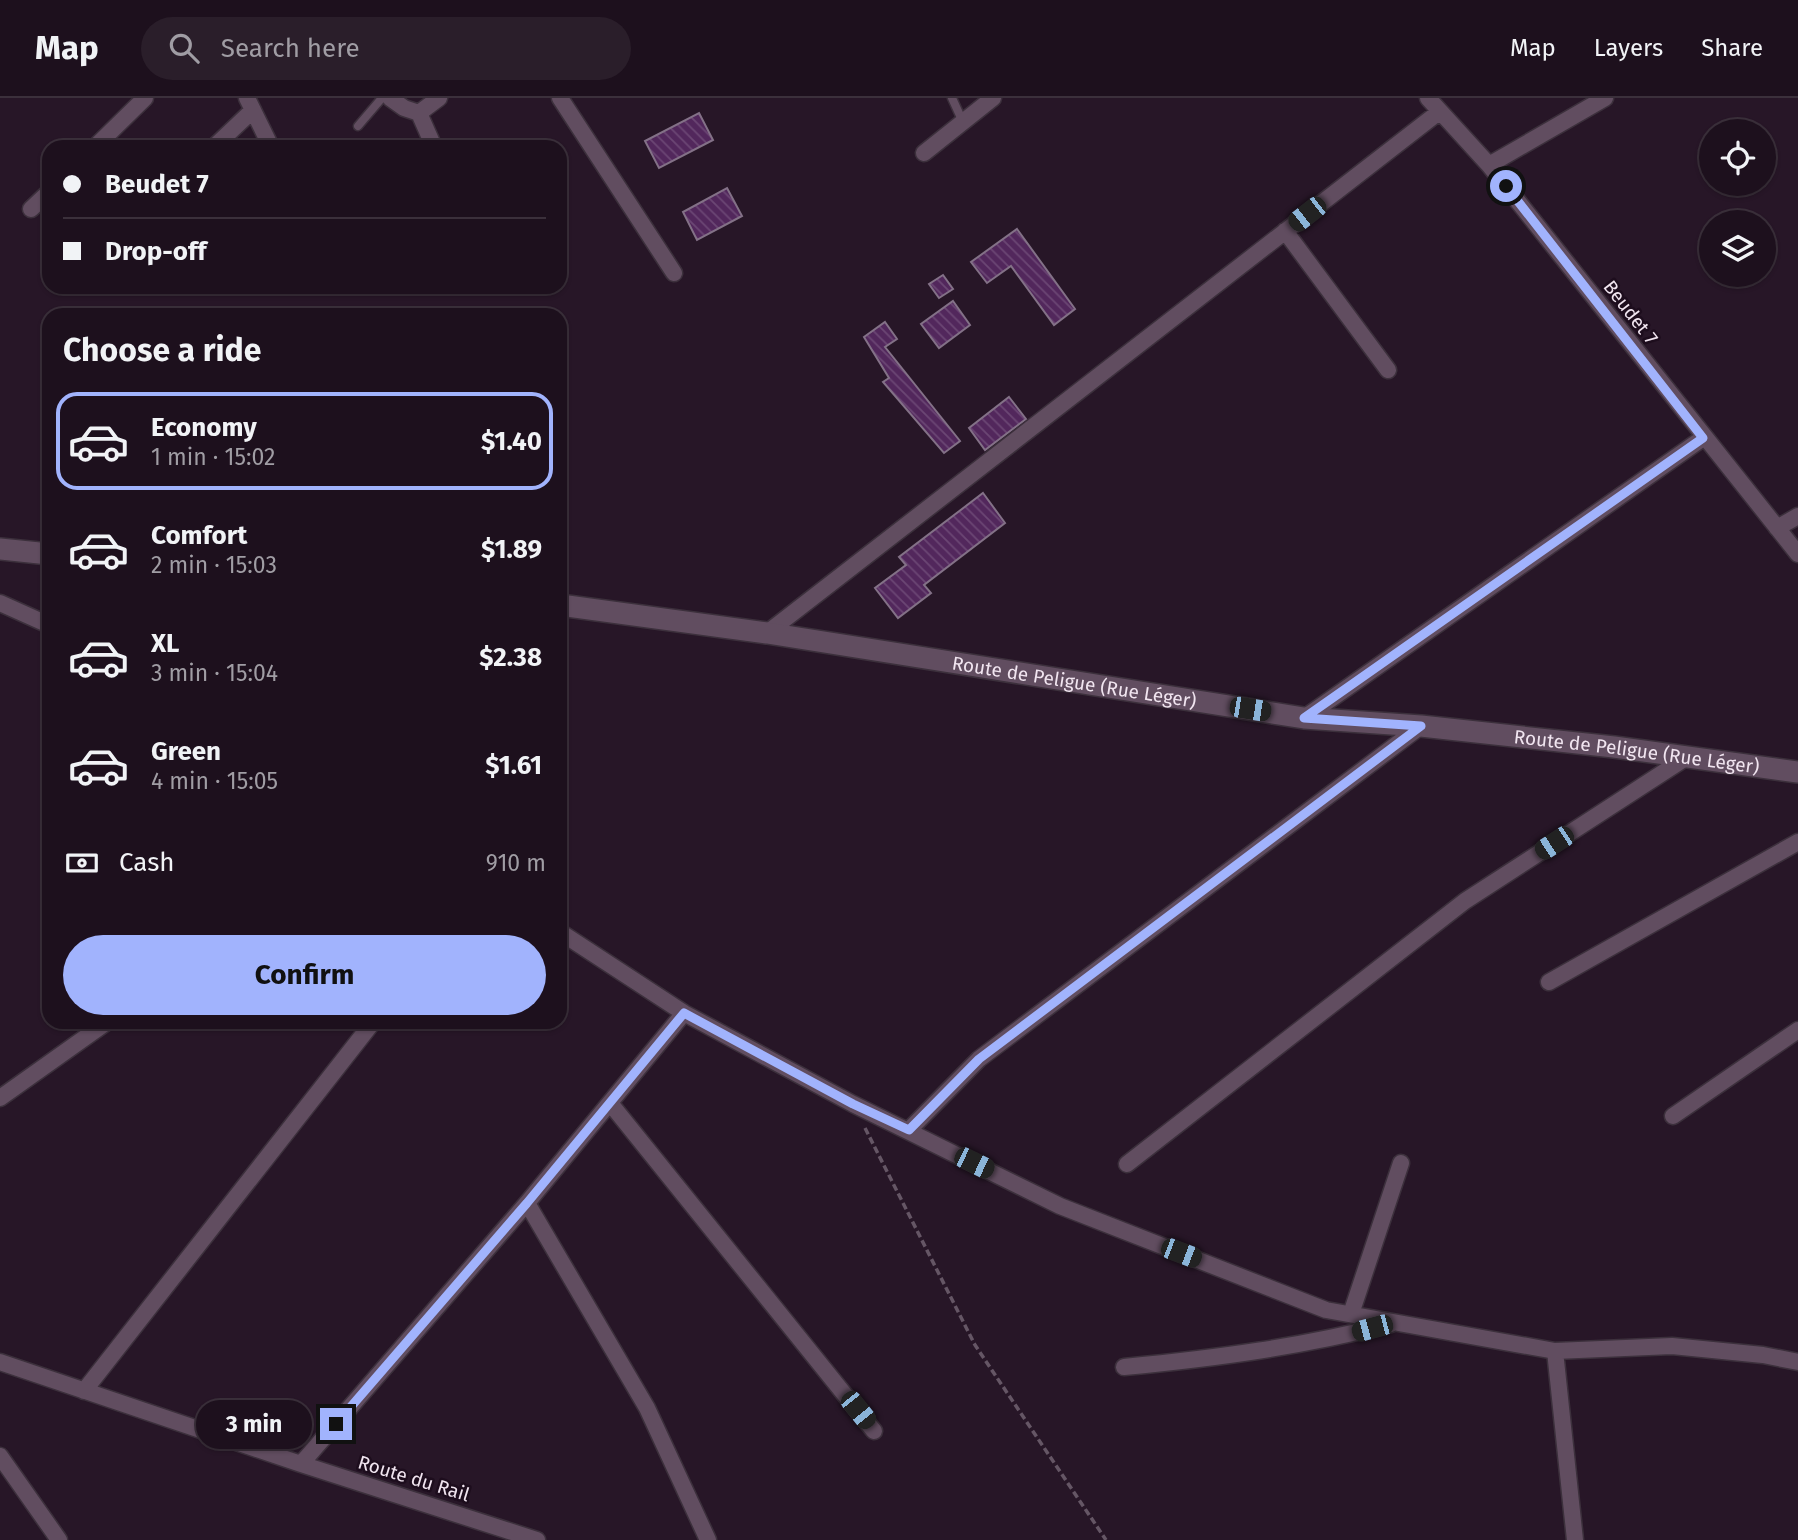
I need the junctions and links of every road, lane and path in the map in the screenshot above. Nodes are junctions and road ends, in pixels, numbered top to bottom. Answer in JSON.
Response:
{"nodes":[{"id":1,"x":145,"y":98,"type":"edge"},
{"id":2,"x":383,"y":98,"type":"edge"},
{"id":3,"x":390,"y":98,"type":"edge"},
{"id":4,"x":439,"y":98,"type":"edge"},
{"id":5,"x":560,"y":98,"type":"edge"},
{"id":6,"x":952,"y":98,"type":"edge"},
{"id":7,"x":993,"y":98,"type":"edge"},
{"id":8,"x":1428,"y":98,"type":"edge"},
{"id":9,"x":1605,"y":98,"type":"edge"},
{"id":10,"x":250,"y":104,"type":"edge"},
{"id":11,"x":1439,"y":112,"type":"junction"},
{"id":12,"x":419,"y":113,"type":"junction"},
{"id":13,"x":963,"y":122,"type":"junction"},
{"id":14,"x":358,"y":126,"type":"dead end"},
{"id":15,"x":102,"y":140,"type":"edge"},
{"id":16,"x":220,"y":140,"type":"edge"},
{"id":17,"x":268,"y":140,"type":"edge"},
{"id":18,"x":431,"y":140,"type":"edge"},
{"id":19,"x":924,"y":153,"type":"dead end"},
{"id":20,"x":1489,"y":166,"type":"junction"},
{"id":21,"x":42,"y":199,"type":"edge"},
{"id":22,"x":32,"y":209,"type":"dead end"},
{"id":23,"x":1285,"y":231,"type":"junction"},
{"id":24,"x":674,"y":273,"type":"dead end"},
{"id":25,"x":1388,"y":370,"type":"dead end"},
{"id":26,"x":1703,"y":438,"type":"junction"},
{"id":27,"x":1798,"y":516,"type":"edge"},
{"id":28,"x":1777,"y":528,"type":"junction"},
{"id":29,"x":0,"y":549,"type":"edge"},
{"id":30,"x":42,"y":553,"type":"edge"},
{"id":31,"x":1798,"y":554,"type":"edge"},
{"id":32,"x":0,"y":603,"type":"edge"},
{"id":33,"x":567,"y":606,"type":"edge"},
{"id":34,"x":42,"y":622,"type":"edge"},
{"id":35,"x":766,"y":633,"type":"junction"},
{"id":36,"x":1304,"y":718,"type":"junction"},
{"id":37,"x":1421,"y":726,"type":"junction"},
{"id":38,"x":1687,"y":757,"type":"junction"},
{"id":39,"x":1798,"y":772,"type":"edge"},
{"id":40,"x":1798,"y":842,"type":"edge"},
{"id":41,"x":567,"y":937,"type":"edge"},
{"id":42,"x":1549,"y":982,"type":"dead end"},
{"id":43,"x":684,"y":1013,"type":"junction"},
{"id":44,"x":97,"y":1029,"type":"edge"},
{"id":45,"x":368,"y":1029,"type":"edge"},
{"id":46,"x":1798,"y":1030,"type":"edge"},
{"id":47,"x":0,"y":1098,"type":"edge"},
{"id":48,"x":610,"y":1103,"type":"junction"},
{"id":49,"x":853,"y":1104,"type":"junction"},
{"id":50,"x":1673,"y":1116,"type":"dead end"},
{"id":51,"x":909,"y":1130,"type":"junction"},
{"id":52,"x":1401,"y":1163,"type":"dead end"},
{"id":53,"x":1128,"y":1164,"type":"dead end"},
{"id":54,"x":527,"y":1203,"type":"junction"},
{"id":55,"x":1351,"y":1314,"type":"junction"},
{"id":56,"x":1398,"y":1322,"type":"junction"},
{"id":57,"x":1555,"y":1352,"type":"junction"},
{"id":58,"x":0,"y":1362,"type":"edge"},
{"id":59,"x":1798,"y":1363,"type":"edge"},
{"id":60,"x":1124,"y":1367,"type":"dead end"},
{"id":61,"x":84,"y":1391,"type":"junction"},
{"id":62,"x":874,"y":1431,"type":"dead end"},
{"id":63,"x":301,"y":1464,"type":"junction"},
{"id":64,"x":3,"y":1467,"type":"edge"},
{"id":65,"x":59,"y":1540,"type":"edge"},
{"id":66,"x":537,"y":1540,"type":"edge"},
{"id":67,"x":708,"y":1540,"type":"edge"},
{"id":68,"x":1106,"y":1540,"type":"edge"},
{"id":69,"x":1575,"y":1540,"type":"edge"}],
"edges":[{"from":1,"to":15,"type":"street"},
{"from":2,"to":14,"type":"lane"},
{"from":3,"to":12,"type":"street"},
{"from":4,"to":12,"type":"street"},
{"from":5,"to":24,"type":"street"},
{"from":6,"to":13,"type":"lane"},
{"from":7,"to":13,"type":"street"},
{"from":8,"to":11,"type":"street","name":"Beudet 7"},
{"from":9,"to":20,"type":"street"},
{"from":10,"to":16,"type":"street"},
{"from":10,"to":17,"type":"street"},
{"from":11,"to":20,"type":"street","name":"Beudet 7"},
{"from":11,"to":23,"type":"street"},
{"from":12,"to":18,"type":"street"},
{"from":13,"to":19,"type":"street"},
{"from":20,"to":26,"type":"street","name":"Beudet 7"},
{"from":21,"to":22,"type":"street"},
{"from":23,"to":25,"type":"street"},
{"from":23,"to":35,"type":"street"},
{"from":26,"to":28,"type":"street","name":"Beudet 7"},
{"from":26,"to":36,"type":"street"},
{"from":27,"to":28,"type":"street"},
{"from":28,"to":31,"type":"street","name":"Beudet 7"},
{"from":29,"to":30,"type":"street"},
{"from":32,"to":34,"type":"street"},
{"from":33,"to":35,"type":"street","name":"Route de Peligue (Rue Léger)"},
{"from":35,"to":36,"type":"street","name":"Route de Peligue (Rue Léger)"},
{"from":36,"to":37,"type":"street","name":"Route de Peligue (Rue Léger)"},
{"from":37,"to":38,"type":"street","name":"Route de Peligue (Rue Léger)"},
{"from":37,"to":51,"type":"street"},
{"from":38,"to":39,"type":"street","name":"Route de Peligue (Rue Léger)"},
{"from":38,"to":53,"type":"street"},
{"from":40,"to":42,"type":"street"},
{"from":41,"to":43,"type":"street"},
{"from":43,"to":48,"type":"street"},
{"from":43,"to":49,"type":"street"},
{"from":44,"to":47,"type":"street"},
{"from":45,"to":61,"type":"street"},
{"from":46,"to":50,"type":"street"},
{"from":48,"to":54,"type":"street"},
{"from":48,"to":62,"type":"street"},
{"from":49,"to":51,"type":"street"},
{"from":49,"to":68,"type":"path"},
{"from":51,"to":55,"type":"street"},
{"from":52,"to":55,"type":"street"},
{"from":54,"to":63,"type":"street"},
{"from":54,"to":67,"type":"street"},
{"from":55,"to":56,"type":"street"},
{"from":56,"to":57,"type":"street"},
{"from":56,"to":60,"type":"street"},
{"from":57,"to":59,"type":"street"},
{"from":57,"to":69,"type":"street"},
{"from":58,"to":61,"type":"street","name":"Route du Rail"},
{"from":61,"to":63,"type":"street","name":"Route du Rail"},
{"from":63,"to":66,"type":"street","name":"Route du Rail"},
{"from":64,"to":65,"type":"street"}]}
